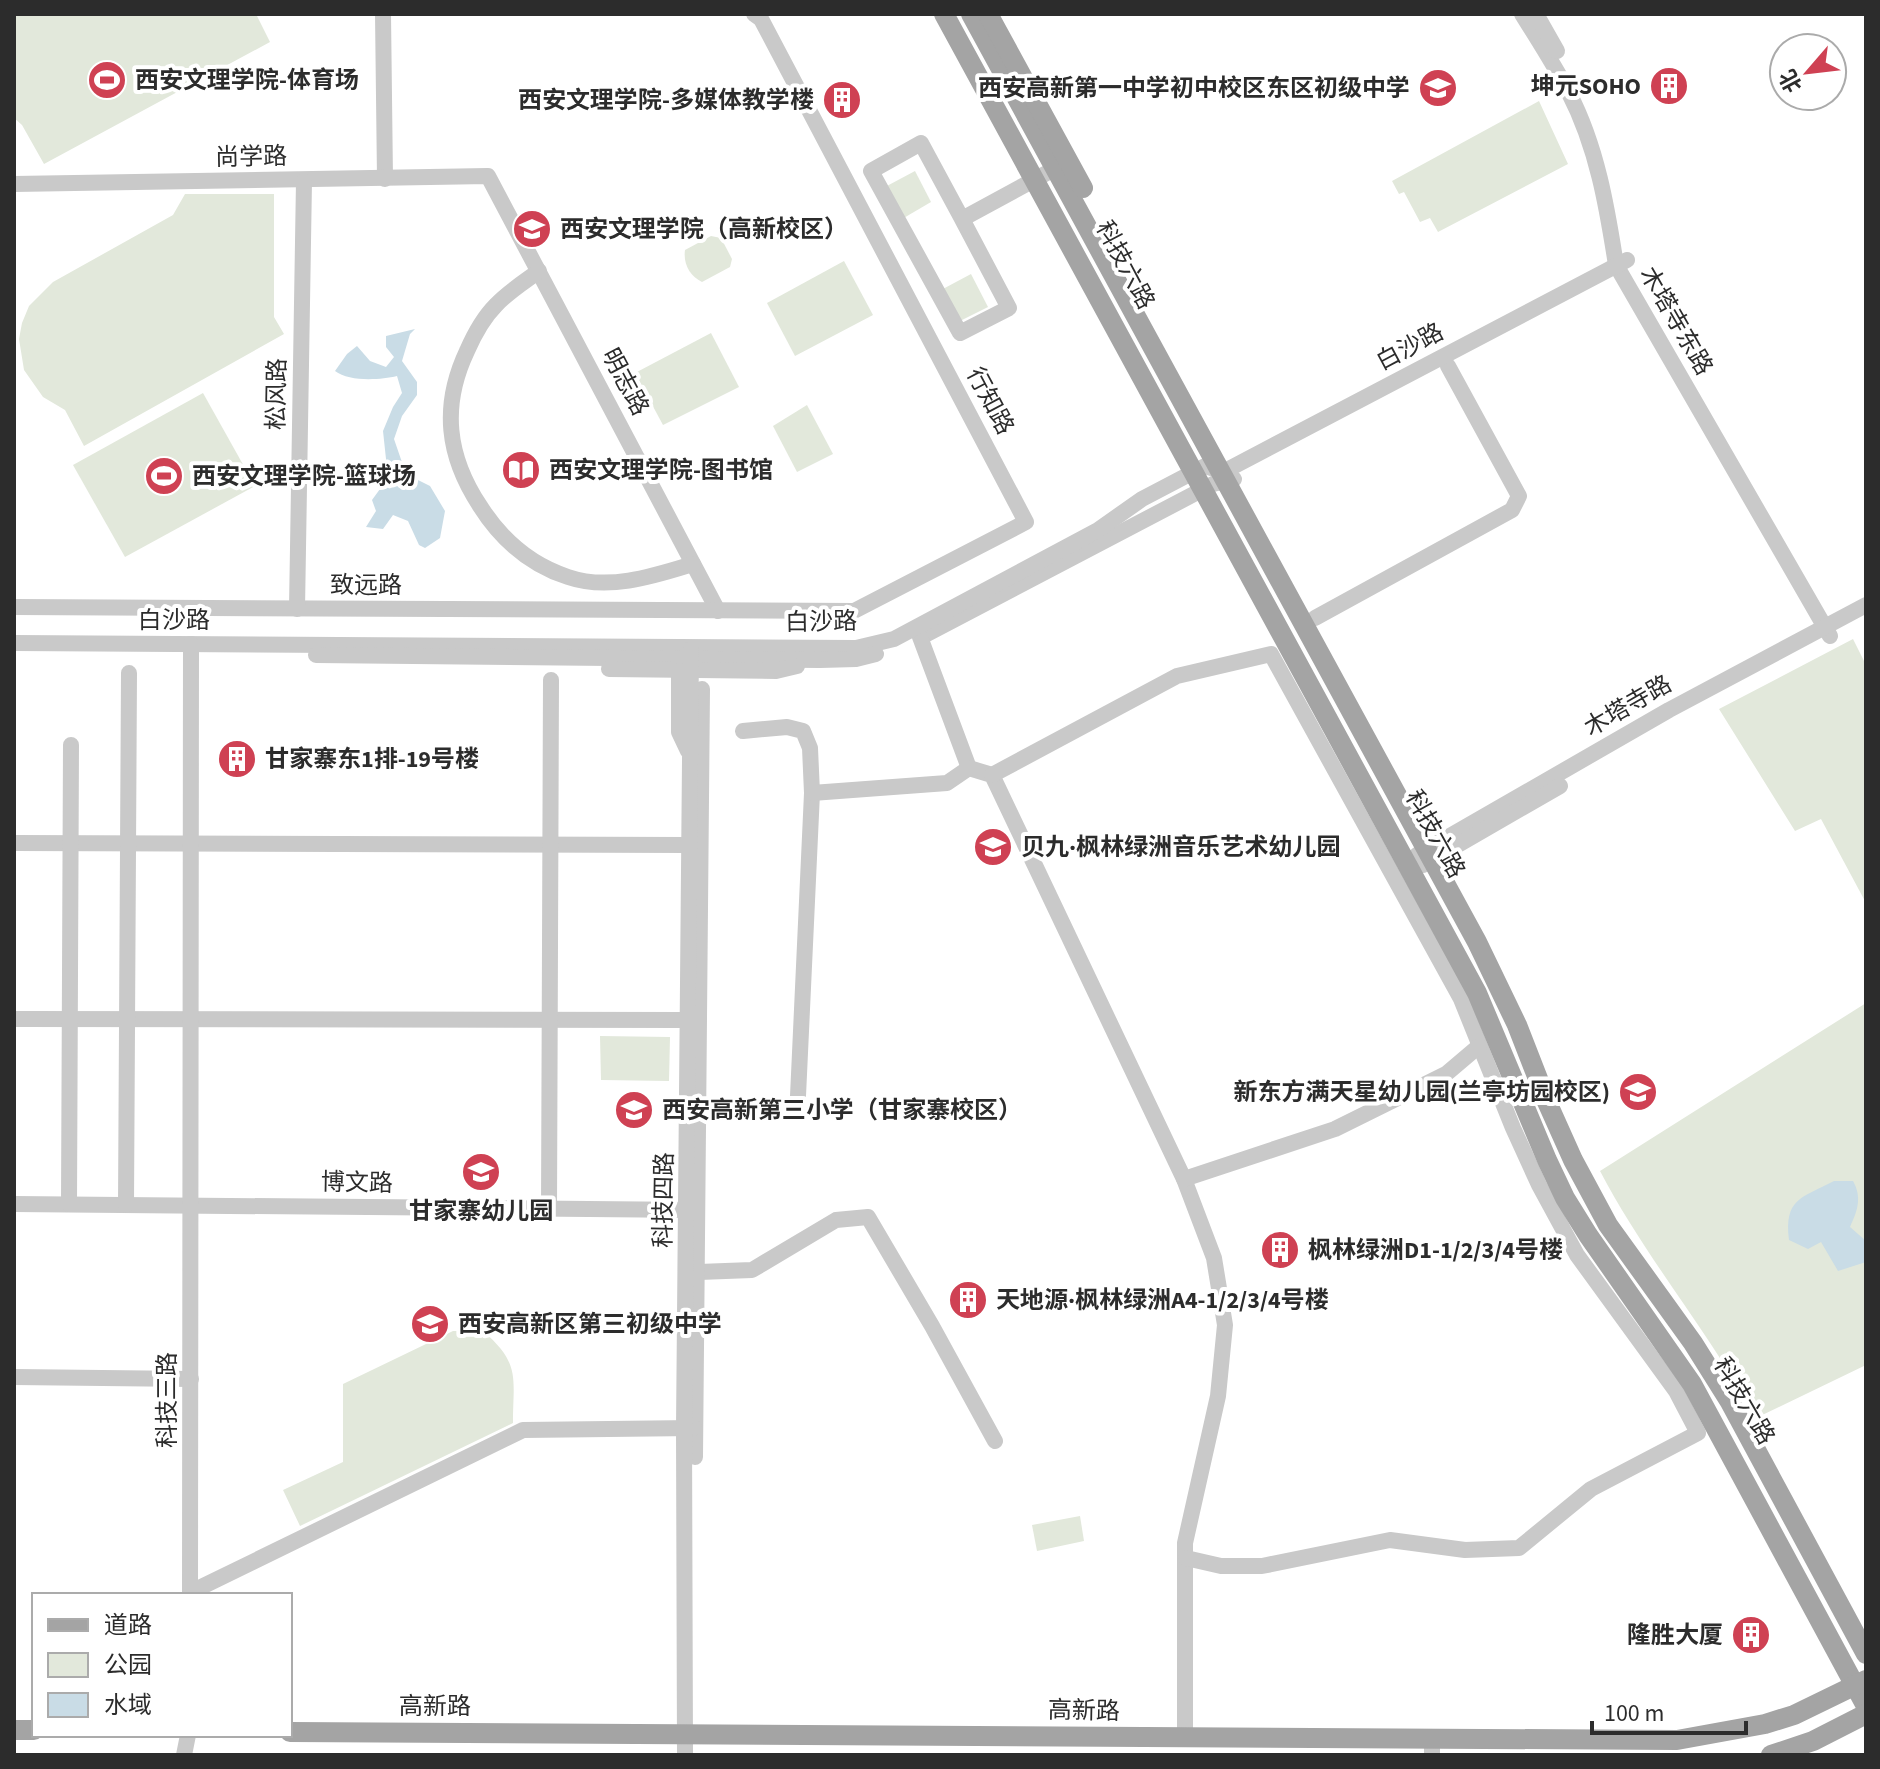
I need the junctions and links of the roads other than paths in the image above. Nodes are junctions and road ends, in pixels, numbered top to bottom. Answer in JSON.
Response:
{"nodes":[{"id":1,"x":383,"y":14,"type":"edge"},
{"id":2,"x":754,"y":14,"type":"edge"},
{"id":3,"x":944,"y":14,"type":"edge"},
{"id":4,"x":959,"y":14,"type":"edge"},
{"id":5,"x":971,"y":14,"type":"edge"},
{"id":6,"x":988,"y":14,"type":"edge"},
{"id":7,"x":1522,"y":14,"type":"edge"},
{"id":8,"x":1536,"y":14,"type":"edge"},
{"id":9,"x":1046,"y":174,"type":"junction"},
{"id":10,"x":488,"y":176,"type":"joint"},
{"id":11,"x":385,"y":179,"type":"junction"},
{"id":12,"x":304,"y":181,"type":"junction"},
{"id":13,"x":14,"y":184,"type":"edge"},
{"id":14,"x":962,"y":219,"type":"junction"},
{"id":15,"x":1623,"y":268,"type":"junction"},
{"id":16,"x":539,"y":271,"type":"junction"},
{"id":17,"x":1448,"y":366,"type":"junction"},
{"id":18,"x":1217,"y":476,"type":"junction"},
{"id":19,"x":693,"y":564,"type":"junction"},
{"id":20,"x":1866,"y":605,"type":"edge"},
{"id":21,"x":14,"y":607,"type":"edge"},
{"id":22,"x":297,"y":609,"type":"junction"},
{"id":23,"x":718,"y":611,"type":"junction"},
{"id":24,"x":1866,"y":617,"type":"edge"},
{"id":25,"x":1315,"y":618,"type":"junction"},
{"id":26,"x":1832,"y":629,"type":"junction"},
{"id":27,"x":920,"y":637,"type":"junction"},
{"id":28,"x":14,"y":643,"type":"edge"},
{"id":29,"x":191,"y":649,"type":"junction"},
{"id":30,"x":14,"y":653,"type":"edge"},
{"id":31,"x":697,"y":662,"type":"junction"},
{"id":32,"x":129,"y":673,"type":"dead end"},
{"id":33,"x":551,"y":680,"type":"dead end"},
{"id":34,"x":743,"y":731,"type":"dead end"},
{"id":35,"x":71,"y":745,"type":"dead end"},
{"id":36,"x":696,"y":762,"type":"junction"},
{"id":37,"x":969,"y":768,"type":"junction"},
{"id":38,"x":992,"y":775,"type":"junction"},
{"id":39,"x":812,"y":793,"type":"junction"},
{"id":40,"x":14,"y":843,"type":"edge"},
{"id":41,"x":70,"y":843,"type":"junction"},
{"id":42,"x":129,"y":843,"type":"junction"},
{"id":43,"x":191,"y":844,"type":"junction"},
{"id":44,"x":552,"y":845,"type":"junction"},
{"id":45,"x":690,"y":845,"type":"junction"},
{"id":46,"x":1430,"y":854,"type":"junction"},
{"id":47,"x":14,"y":1019,"type":"edge"},
{"id":48,"x":70,"y":1019,"type":"junction"},
{"id":49,"x":127,"y":1019,"type":"junction"},
{"id":50,"x":549,"y":1019,"type":"junction"},
{"id":51,"x":689,"y":1020,"type":"junction"},
{"id":52,"x":191,"y":1021,"type":"junction"},
{"id":53,"x":1479,"y":1046,"type":"junction"},
{"id":54,"x":798,"y":1096,"type":"dead end"},
{"id":55,"x":1184,"y":1179,"type":"junction"},
{"id":56,"x":14,"y":1204,"type":"edge"},
{"id":57,"x":69,"y":1204,"type":"junction"},
{"id":58,"x":126,"y":1205,"type":"junction"},
{"id":59,"x":192,"y":1205,"type":"junction"},
{"id":60,"x":549,"y":1209,"type":"junction"},
{"id":61,"x":694,"y":1210,"type":"junction"},
{"id":62,"x":699,"y":1272,"type":"junction"},
{"id":63,"x":14,"y":1377,"type":"edge"},
{"id":64,"x":191,"y":1379,"type":"junction"},
{"id":65,"x":690,"y":1428,"type":"junction"},
{"id":66,"x":995,"y":1441,"type":"dead end"},
{"id":67,"x":1186,"y":1558,"type":"junction"},
{"id":68,"x":190,"y":1593,"type":"edge"},
{"id":69,"x":192,"y":1593,"type":"edge"},
{"id":70,"x":1866,"y":1627,"type":"edge"},
{"id":71,"x":1866,"y":1654,"type":"edge"},
{"id":72,"x":1862,"y":1681,"type":"edge"},
{"id":73,"x":1866,"y":1706,"type":"edge"},
{"id":74,"x":1866,"y":1714,"type":"edge"},
{"id":75,"x":292,"y":1732,"type":"edge"},
{"id":76,"x":1185,"y":1738,"type":"junction"},
{"id":77,"x":689,"y":1745,"type":"edge"},
{"id":78,"x":1432,"y":1747,"type":"edge"},
{"id":79,"x":1771,"y":1755,"type":"edge"}],
"edges":[{"from":1,"to":11,"type":"street"},
{"from":2,"to":23,"type":"street","name":"行知路"},
{"from":3,"to":9,"type":"main road"},
{"from":4,"to":9,"type":"main road","name":"科技六路"},
{"from":5,"to":9,"type":"main road","name":"科技六路"},
{"from":6,"to":18,"type":"main road"},
{"from":7,"to":15,"type":"street","name":"木塔寺东路"},
{"from":8,"to":15,"type":"street","name":"木塔寺东路"},
{"from":9,"to":14,"type":"street"},
{"from":9,"to":18,"type":"main road","name":"科技六路"},
{"from":9,"to":18,"type":"main road"},
{"from":10,"to":11,"type":"street","name":"尚学路"},
{"from":10,"to":16,"type":"street","name":"明志路"},
{"from":11,"to":12,"type":"street","name":"尚学路"},
{"from":12,"to":13,"type":"street","name":"尚学路"},
{"from":12,"to":22,"type":"street","name":"松风路"},
{"from":14,"to":14,"type":"street"},
{"from":15,"to":17,"type":"street","name":"白沙路"},
{"from":15,"to":18,"type":"street","name":"白沙路"},
{"from":15,"to":26,"type":"street","name":"木塔寺东路"},
{"from":16,"to":19,"type":"street","name":"明志路"},
{"from":16,"to":19,"type":"street"},
{"from":17,"to":18,"type":"street","name":"白沙路"},
{"from":17,"to":25,"type":"street"},
{"from":18,"to":25,"type":"main road"},
{"from":18,"to":27,"type":"street","name":"白沙路"},
{"from":18,"to":31,"type":"street","name":"白沙路"},
{"from":18,"to":46,"type":"main road","name":"科技六路"},
{"from":18,"to":72,"type":"main road"},
{"from":19,"to":23,"type":"street","name":"明志路"},
{"from":20,"to":26,"type":"street","name":"木塔寺路"},
{"from":21,"to":22,"type":"street","name":"致远路"},
{"from":22,"to":23,"type":"street","name":"致远路"},
{"from":24,"to":26,"type":"street","name":"木塔寺路"},
{"from":25,"to":46,"type":"main road"},
{"from":26,"to":46,"type":"street","name":"木塔寺路"},
{"from":27,"to":31,"type":"street","name":"白沙路"},
{"from":27,"to":37,"type":"street"},
{"from":28,"to":29,"type":"street","name":"白沙路"},
{"from":29,"to":30,"type":"street","name":"白沙路"},
{"from":29,"to":31,"type":"street","name":"白沙路"},
{"from":29,"to":31,"type":"street","name":"白沙路"},
{"from":29,"to":43,"type":"street","name":"科技三路"},
{"from":31,"to":36,"type":"street","name":"科技四路"},
{"from":31,"to":36,"type":"street"},
{"from":32,"to":42,"type":"street"},
{"from":33,"to":44,"type":"street"},
{"from":34,"to":39,"type":"street"},
{"from":35,"to":41,"type":"street"},
{"from":36,"to":45,"type":"street","name":"科技四路"},
{"from":36,"to":61,"type":"street","name":"科技四路"},
{"from":37,"to":38,"type":"street"},
{"from":37,"to":39,"type":"street"},
{"from":38,"to":53,"type":"street"},
{"from":38,"to":55,"type":"street"},
{"from":39,"to":54,"type":"street"},
{"from":40,"to":41,"type":"street"},
{"from":41,"to":42,"type":"street"},
{"from":41,"to":48,"type":"street"},
{"from":42,"to":43,"type":"street"},
{"from":42,"to":49,"type":"street"},
{"from":43,"to":44,"type":"street"},
{"from":43,"to":52,"type":"street","name":"科技三路"},
{"from":44,"to":45,"type":"street"},
{"from":44,"to":50,"type":"street"},
{"from":45,"to":51,"type":"street","name":"科技四路"},
{"from":46,"to":70,"type":"main road"},
{"from":46,"to":71,"type":"main road","name":"科技六路"},
{"from":46,"to":72,"type":"main road","name":"科技六路"},
{"from":47,"to":48,"type":"street"},
{"from":48,"to":49,"type":"street"},
{"from":48,"to":57,"type":"street"},
{"from":49,"to":52,"type":"street"},
{"from":49,"to":58,"type":"street"},
{"from":50,"to":51,"type":"street"},
{"from":50,"to":52,"type":"street"},
{"from":50,"to":60,"type":"street"},
{"from":51,"to":61,"type":"street","name":"科技四路"},
{"from":52,"to":59,"type":"street","name":"科技三路"},
{"from":53,"to":55,"type":"street"},
{"from":53,"to":67,"type":"street"},
{"from":55,"to":67,"type":"street"},
{"from":56,"to":57,"type":"street","name":"博文路"},
{"from":57,"to":58,"type":"street","name":"博文路"},
{"from":58,"to":59,"type":"street","name":"博文路"},
{"from":59,"to":60,"type":"street","name":"博文路"},
{"from":59,"to":64,"type":"street","name":"科技三路"},
{"from":60,"to":61,"type":"street","name":"博文路"},
{"from":61,"to":62,"type":"street","name":"科技四路"},
{"from":61,"to":65,"type":"street","name":"科技四路"},
{"from":62,"to":65,"type":"street","name":"科技四路"},
{"from":62,"to":66,"type":"street"},
{"from":63,"to":64,"type":"street"},
{"from":64,"to":68,"type":"street","name":"科技三路"},
{"from":65,"to":69,"type":"street"},
{"from":65,"to":77,"type":"street","name":"科技四路"},
{"from":67,"to":76,"type":"street"},
{"from":72,"to":73,"type":"main road"},
{"from":72,"to":78,"type":"main road","name":"高新路"},
{"from":74,"to":79,"type":"main road"},
{"from":75,"to":77,"type":"main road","name":"高新路"},
{"from":76,"to":77,"type":"main road","name":"高新路"},
{"from":76,"to":78,"type":"main road","name":"高新路"}]}
